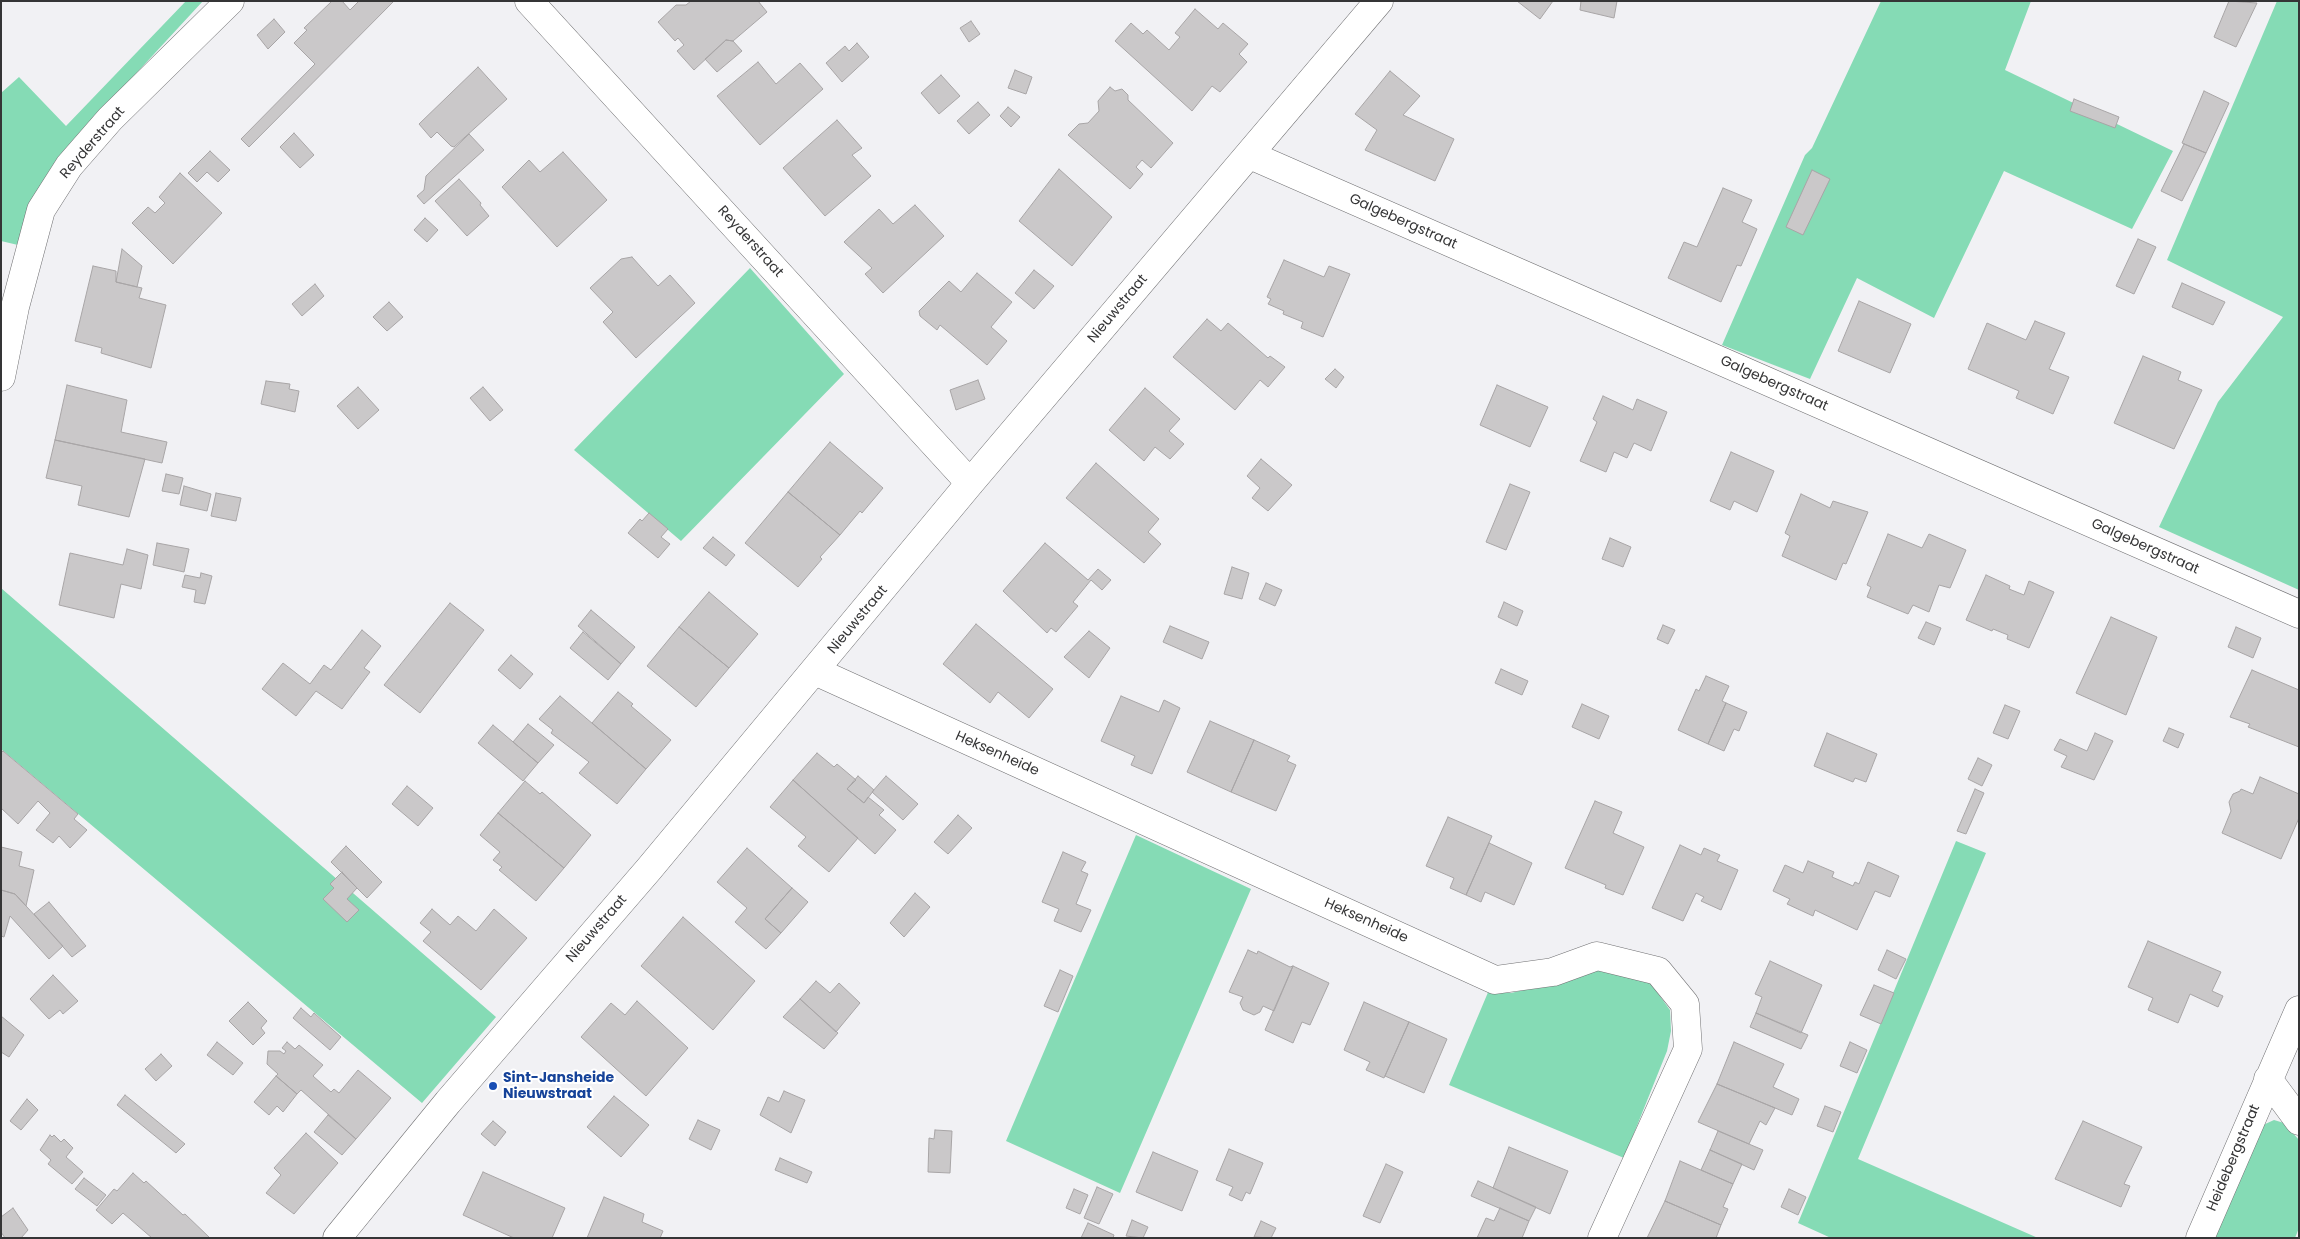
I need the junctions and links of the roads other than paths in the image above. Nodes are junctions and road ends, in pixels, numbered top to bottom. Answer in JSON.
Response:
{"nodes":[{"id":1,"x":230,"y":1,"type":"edge"},
{"id":2,"x":529,"y":1,"type":"edge"},
{"id":3,"x":1379,"y":1,"type":"edge"},
{"id":4,"x":1250,"y":155,"type":"junction"},
{"id":5,"x":1,"y":377,"type":"edge"},
{"id":6,"x":970,"y":484,"type":"junction"},
{"id":7,"x":2299,"y":614,"type":"edge"},
{"id":8,"x":816,"y":671,"type":"junction"},
{"id":9,"x":2299,"y":1010,"type":"edge"},
{"id":10,"x":2268,"y":1079,"type":"junction"},
{"id":11,"x":2299,"y":1121,"type":"edge"},
{"id":12,"x":337,"y":1238,"type":"edge"},
{"id":13,"x":1602,"y":1238,"type":"edge"},
{"id":14,"x":2200,"y":1238,"type":"edge"}],
"edges":[{"from":1,"to":5,"type":"street","name":"Reyderstraat"},
{"from":2,"to":6,"type":"street","name":"Reyderstraat"},
{"from":3,"to":4,"type":"street","name":"Nieuwstraat"},
{"from":4,"to":6,"type":"street","name":"Nieuwstraat"},
{"from":4,"to":7,"type":"street","name":"Galgebergstraat"},
{"from":6,"to":8,"type":"street","name":"Nieuwstraat"},
{"from":8,"to":12,"type":"street","name":"Nieuwstraat"},
{"from":8,"to":13,"type":"street","name":"Heksenheide"},
{"from":9,"to":10,"type":"street","name":"Heidebergstraat"},
{"from":10,"to":11,"type":"street","name":"Heidebergstraat"},
{"from":10,"to":14,"type":"street","name":"Heidebergstraat"}]}
